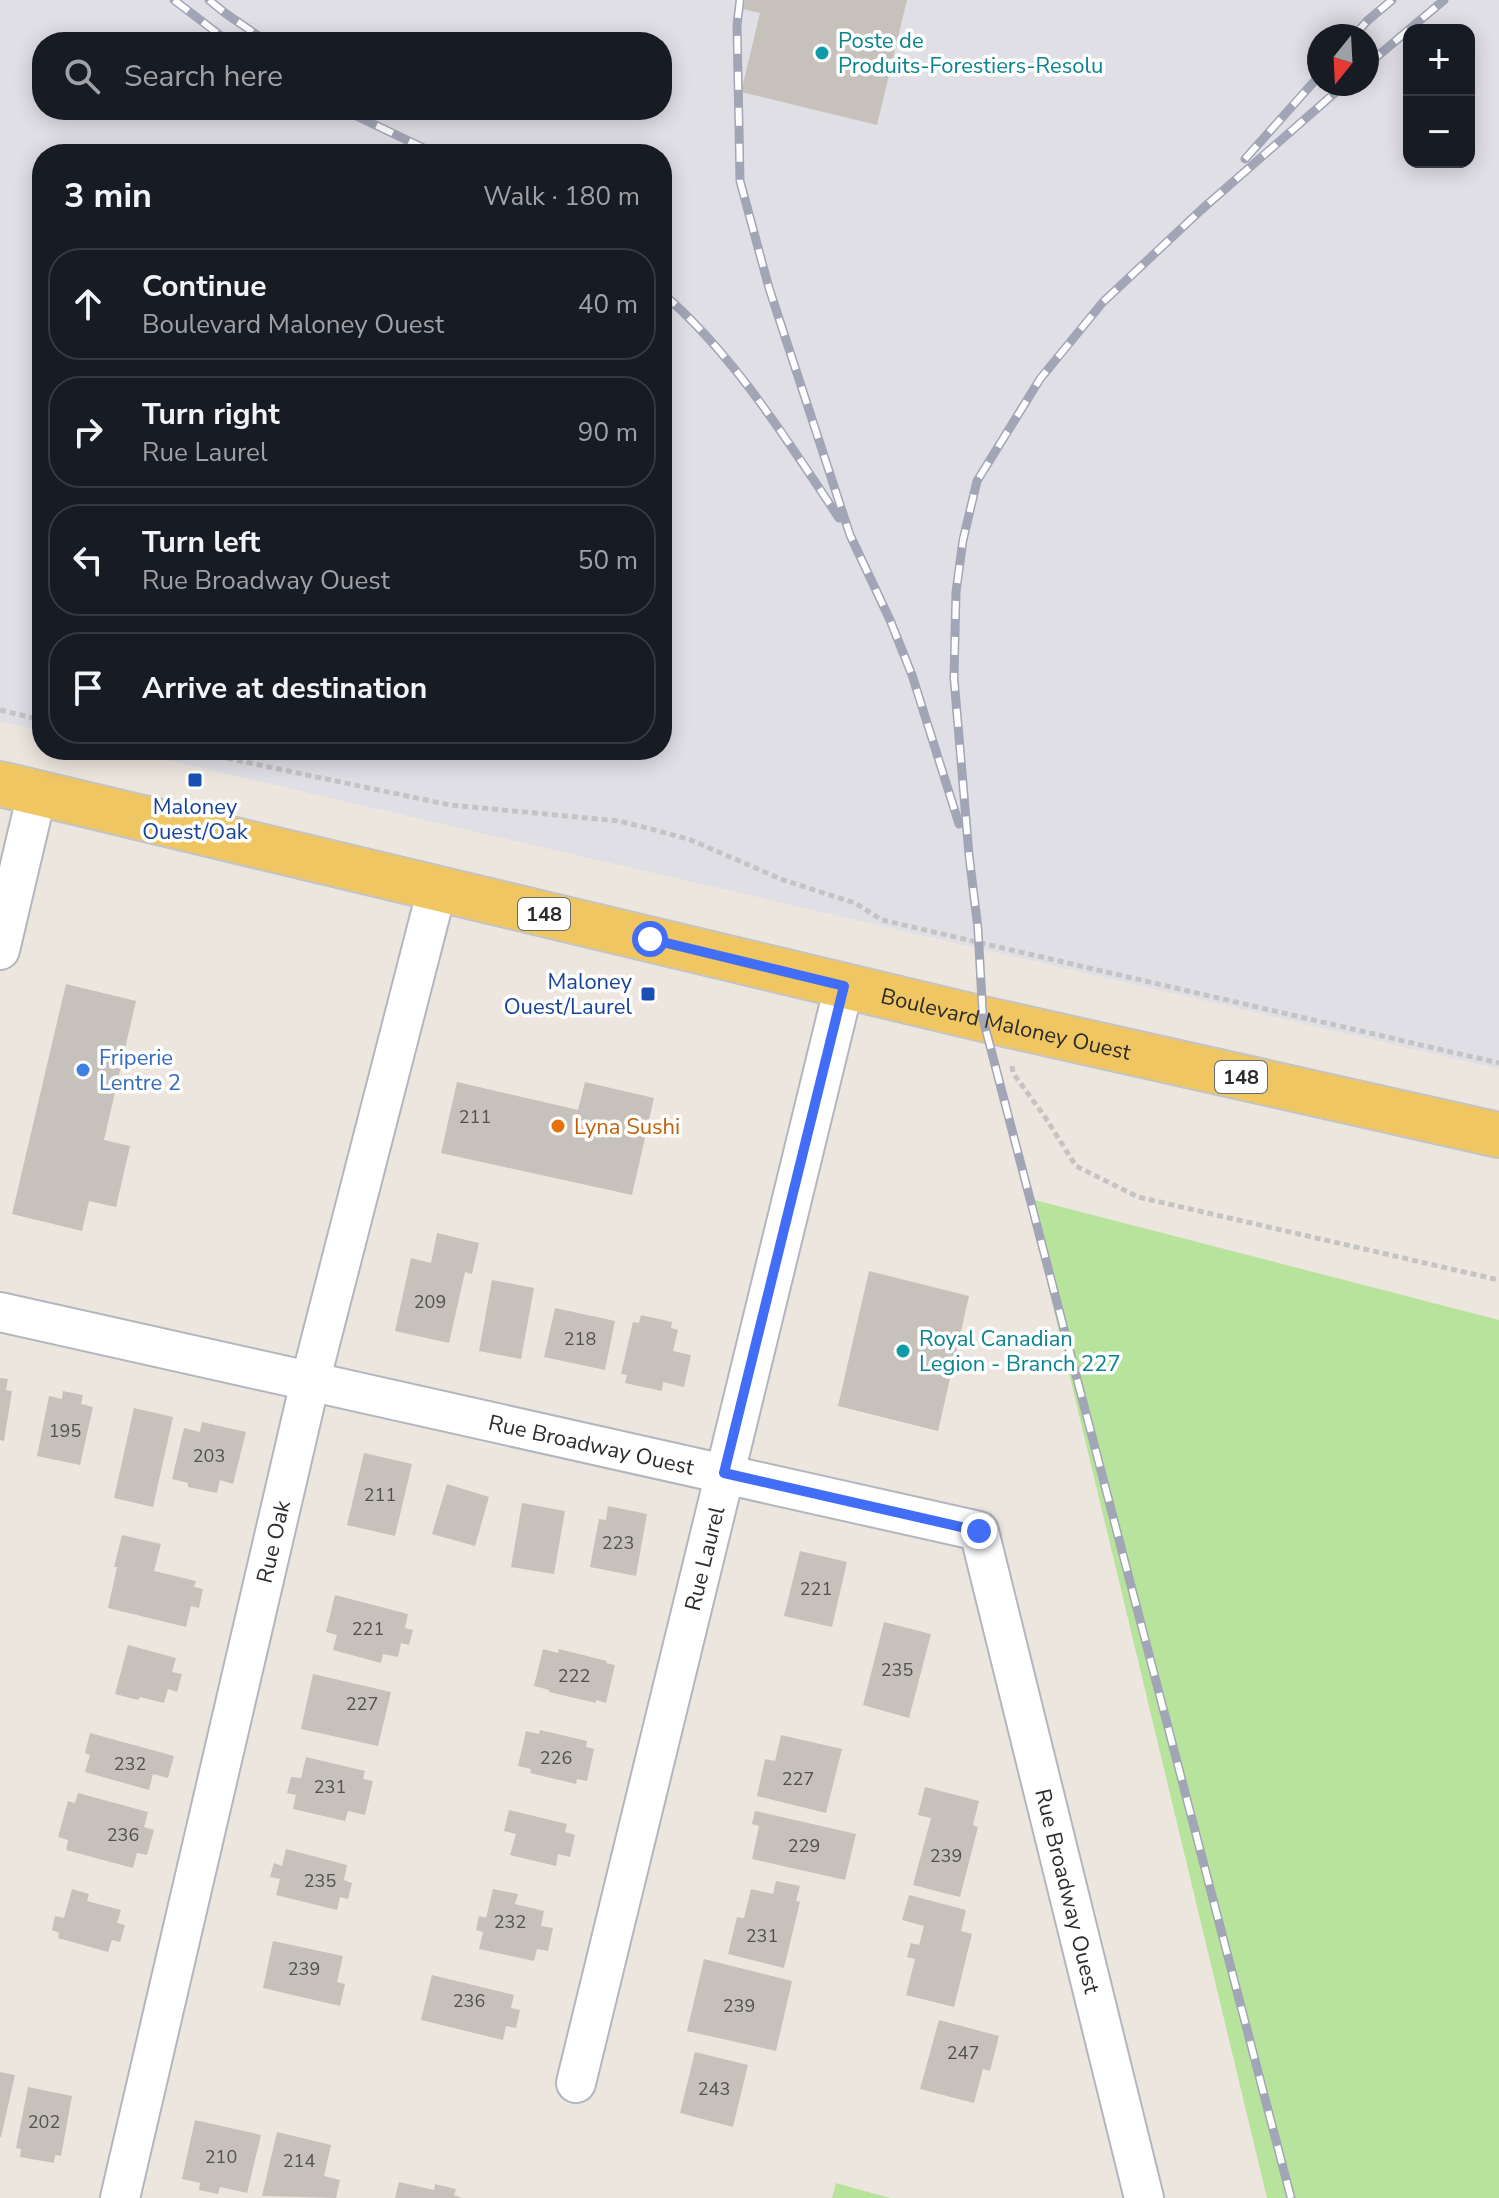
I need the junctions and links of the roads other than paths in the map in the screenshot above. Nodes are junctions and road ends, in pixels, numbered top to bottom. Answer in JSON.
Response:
{"nodes":[{"id":1,"x":18,"y":788,"type":"edge"},
{"id":2,"x":437,"y":889,"type":"junction"},
{"id":3,"x":0,"y":950,"type":"edge"},
{"id":4,"x":844,"y":986,"type":"junction"},
{"id":5,"x":1499,"y":1135,"type":"edge"},
{"id":6,"x":0,"y":1312,"type":"edge"},
{"id":7,"x":310,"y":1382,"type":"junction"},
{"id":8,"x":724,"y":1473,"type":"junction"},
{"id":9,"x":576,"y":2083,"type":"dead end"},
{"id":10,"x":120,"y":2198,"type":"edge"},
{"id":11,"x":1144,"y":2198,"type":"edge"}],
"edges":[{"from":1,"to":2,"type":"main road","name":"Boulevard Maloney Ouest","number":"148"},
{"from":1,"to":3,"type":"street"},
{"from":2,"to":4,"type":"main road","name":"Boulevard Maloney Ouest","number":"148"},
{"from":2,"to":7,"type":"street","name":"Rue Oak"},
{"from":4,"to":5,"type":"main road","name":"Boulevard Maloney Ouest","number":"148"},
{"from":4,"to":8,"type":"street","name":"Rue Laurel"},
{"from":6,"to":7,"type":"street","name":"Rue Broadway Ouest"},
{"from":7,"to":8,"type":"street","name":"Rue Broadway Ouest"},
{"from":7,"to":10,"type":"street","name":"Rue Oak"},
{"from":8,"to":9,"type":"street","name":"Rue Laurel"},
{"from":8,"to":11,"type":"street","name":"Rue Broadway Ouest"}]}
